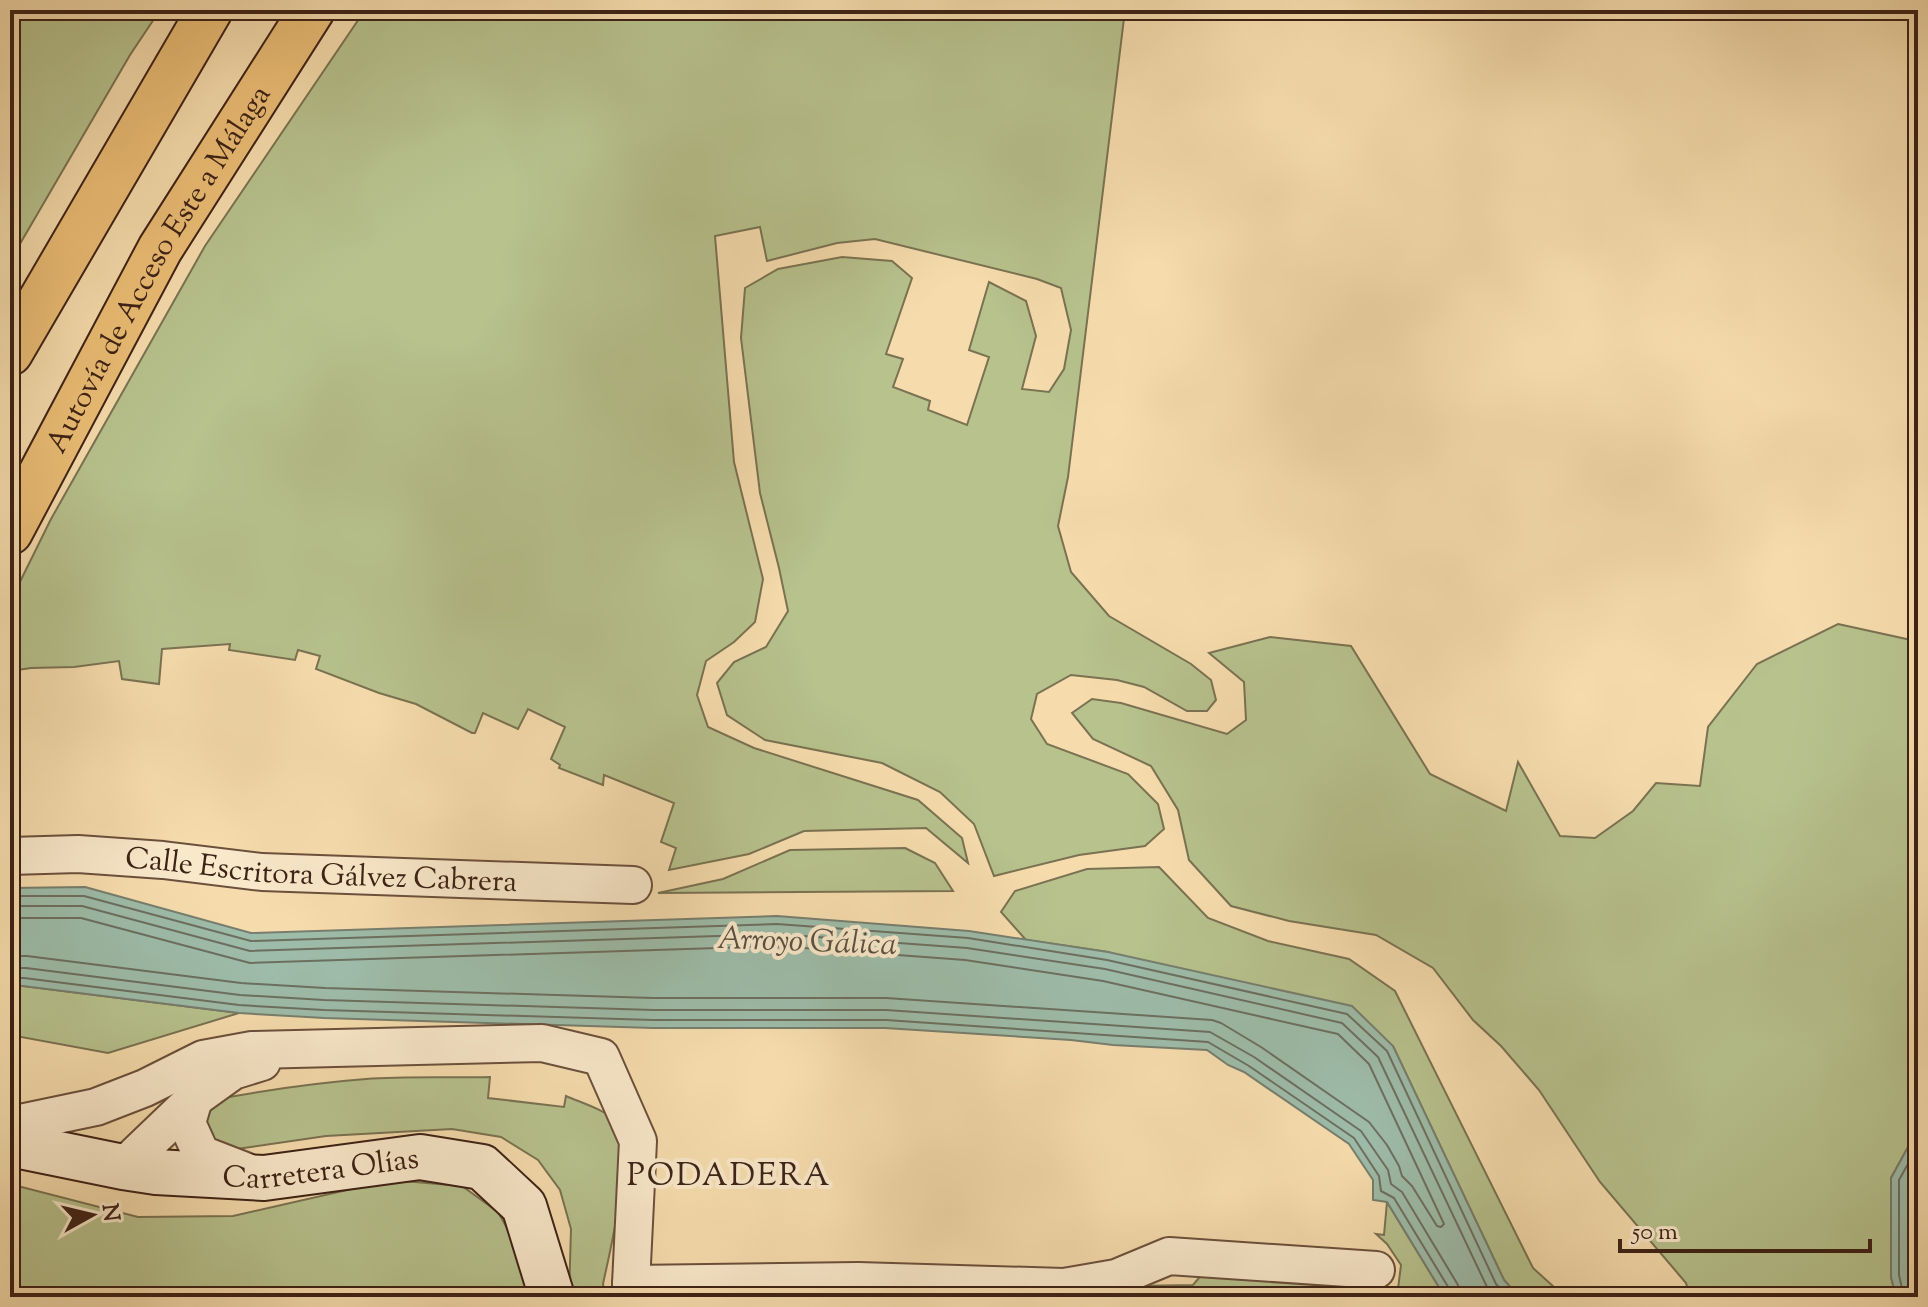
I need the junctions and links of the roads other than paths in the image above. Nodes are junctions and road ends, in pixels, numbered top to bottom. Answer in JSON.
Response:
{"nodes":[{"id":1,"x":210,"y":10,"type":"edge"},
{"id":2,"x":312,"y":10,"type":"edge"},
{"id":3,"x":10,"y":353,"type":"edge"},
{"id":4,"x":10,"y":532,"type":"edge"},
{"id":5,"x":10,"y":856,"type":"edge"},
{"id":6,"x":633,"y":885,"type":"dead end"},
{"id":7,"x":298,"y":1050,"type":"junction"},
{"id":8,"x":145,"y":1088,"type":"junction"},
{"id":9,"x":194,"y":1099,"type":"junction"},
{"id":10,"x":10,"y":1125,"type":"edge"},
{"id":11,"x":10,"y":1144,"type":"edge"},
{"id":12,"x":123,"y":1167,"type":"junction"},
{"id":13,"x":264,"y":1178,"type":"junction"},
{"id":14,"x":1376,"y":1270,"type":"dead end"},
{"id":15,"x":634,"y":1290,"type":"edge"},
{"id":16,"x":552,"y":1297,"type":"edge"}],
"edges":[{"from":1,"to":3,"type":"highway"},
{"from":2,"to":4,"type":"highway","name":"Autovía de Acceso Este a Málaga"},
{"from":5,"to":6,"type":"street","name":"Calle Escritora Gálvez Cabrera"},
{"from":7,"to":8,"type":"street"},
{"from":7,"to":9,"type":"street"},
{"from":7,"to":15,"type":"street"},
{"from":8,"to":10,"type":"street"},
{"from":8,"to":12,"type":"street"},
{"from":9,"to":12,"type":"street"},
{"from":9,"to":13,"type":"street"},
{"from":11,"to":12,"type":"main road","name":"Carretera Olías"},
{"from":12,"to":13,"type":"main road","name":"Carretera Olías"},
{"from":13,"to":16,"type":"main road","name":"Carretera Olías"},
{"from":14,"to":15,"type":"street"}]}
